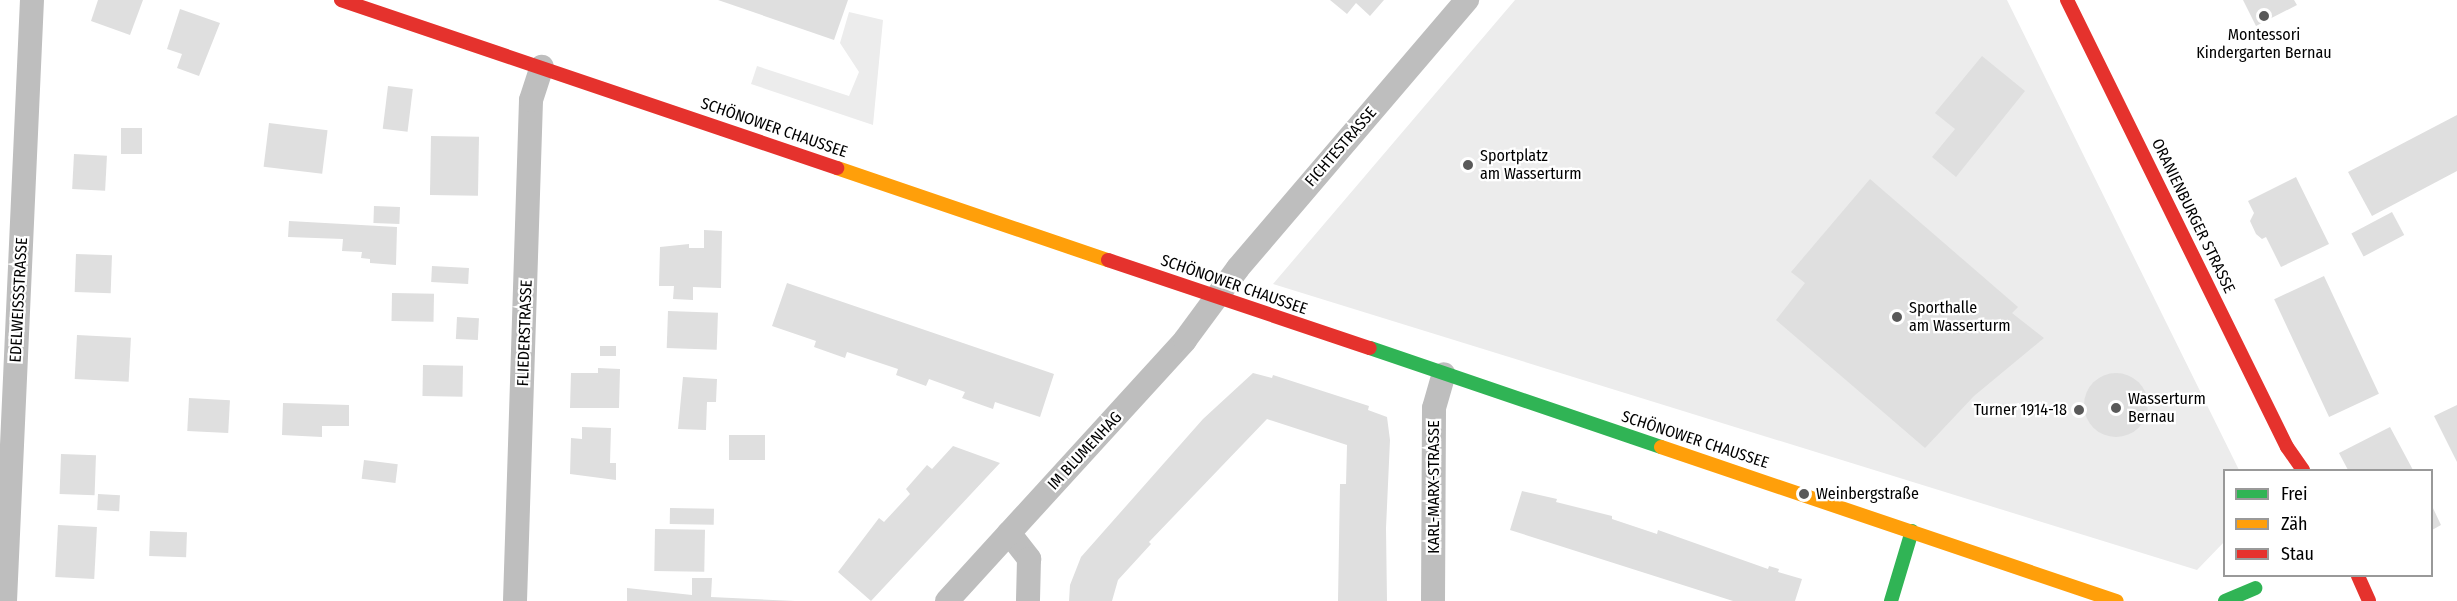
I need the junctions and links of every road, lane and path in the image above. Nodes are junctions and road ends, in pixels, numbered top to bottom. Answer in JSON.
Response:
{"nodes":[{"id":1,"x":32,"y":0,"type":"edge"},
{"id":2,"x":341,"y":0,"type":"edge"},
{"id":3,"x":1467,"y":0,"type":"edge"},
{"id":4,"x":2067,"y":0,"type":"edge"},
{"id":5,"x":542,"y":67,"type":"junction"},
{"id":6,"x":1218,"y":297,"type":"junction"},
{"id":7,"x":1444,"y":374,"type":"junction"},
{"id":8,"x":2287,"y":447,"type":"junction"},
{"id":9,"x":2289,"y":469,"type":"edge"},
{"id":10,"x":2301,"y":469,"type":"edge"},
{"id":11,"x":1912,"y":531,"type":"junction"},
{"id":12,"x":1009,"y":533,"type":"junction"},
{"id":13,"x":2358,"y":577,"type":"edge"},
{"id":14,"x":2256,"y":588,"type":"edge"},
{"id":15,"x":5,"y":601,"type":"edge"},
{"id":16,"x":515,"y":601,"type":"edge"},
{"id":17,"x":946,"y":601,"type":"edge"},
{"id":18,"x":1028,"y":601,"type":"edge"},
{"id":19,"x":1433,"y":601,"type":"edge"},
{"id":20,"x":1891,"y":601,"type":"edge"},
{"id":21,"x":2117,"y":601,"type":"edge"},
{"id":22,"x":2225,"y":601,"type":"edge"},
{"id":23,"x":2369,"y":601,"type":"edge"}],
"edges":[{"from":1,"to":15,"type":"street","name":"EDELWEISSSTRASSE"},
{"from":2,"to":5,"type":"main road","name":"SCHÖNOWER CHAUSSEE"},
{"from":3,"to":6,"type":"street","name":"FICHTESTRASSE"},
{"from":4,"to":8,"type":"main road","name":"ORANIENBURGER STRASSE"},
{"from":5,"to":6,"type":"main road","name":"SCHÖNOWER CHAUSSEE"},
{"from":5,"to":16,"type":"street","name":"FLIEDERSTRASSE"},
{"from":6,"to":7,"type":"main road","name":"SCHÖNOWER CHAUSSEE"},
{"from":6,"to":12,"type":"street","name":"IM BLUMENHAG"},
{"from":7,"to":11,"type":"main road","name":"SCHÖNOWER CHAUSSEE"},
{"from":7,"to":19,"type":"street","name":"KARL-MARX-STRASSE"},
{"from":8,"to":9,"type":"main road","name":"ORANIENBURGER STRASSE"},
{"from":8,"to":10,"type":"main road","name":"ORANIENBURGER STRASSE"},
{"from":11,"to":20,"type":"main road"},
{"from":11,"to":21,"type":"main road","name":"SCHÖNOWER CHAUSSEE"},
{"from":12,"to":17,"type":"street","name":"IM BLUMENHAG"},
{"from":12,"to":18,"type":"street"},
{"from":13,"to":23,"type":"main road"},
{"from":14,"to":22,"type":"main road"}]}
